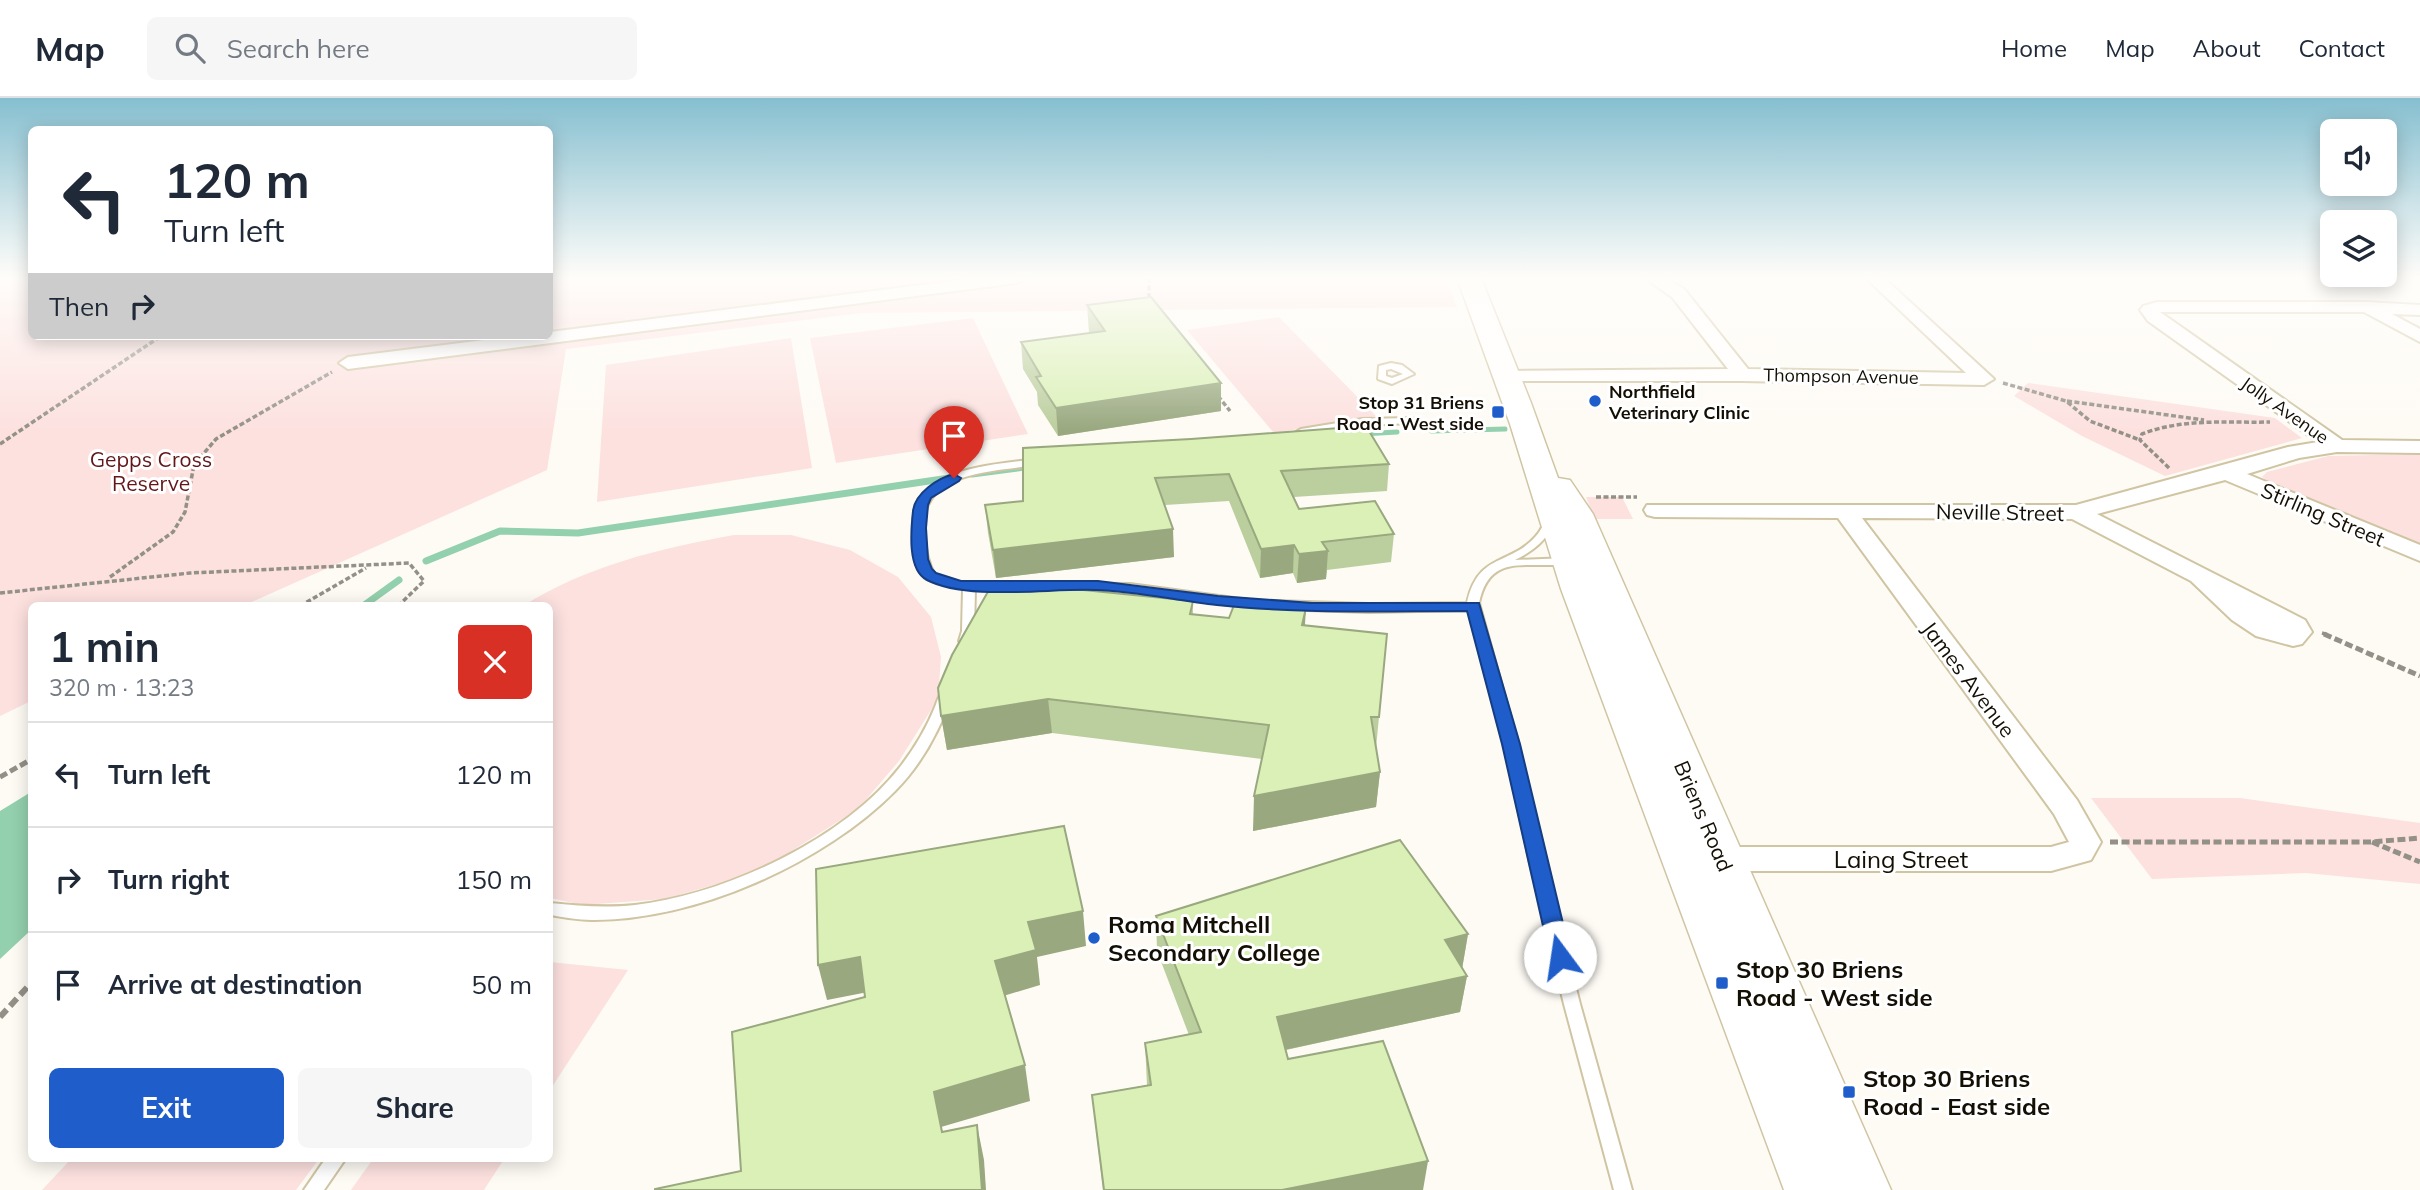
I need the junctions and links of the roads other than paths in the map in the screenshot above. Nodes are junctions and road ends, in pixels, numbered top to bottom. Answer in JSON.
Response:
{"nodes":[{"id":1,"x":616,"y":329,"type":"edge"},
{"id":2,"x":1490,"y":329,"type":"edge"},
{"id":3,"x":1706,"y":329,"type":"edge"},
{"id":4,"x":1930,"y":329,"type":"edge"},
{"id":5,"x":2171,"y":329,"type":"edge"},
{"id":6,"x":553,"y":337,"type":"edge"},
{"id":7,"x":529,"y":340,"type":"edge"},
{"id":8,"x":348,"y":363,"type":"road end"},
{"id":9,"x":1742,"y":375,"type":"junction"},
{"id":10,"x":1509,"y":377,"type":"junction"},
{"id":11,"x":1411,"y":421,"type":"dead end"},
{"id":12,"x":1287,"y":435,"type":"edge"},
{"id":13,"x":2337,"y":446,"type":"junction"},
{"id":14,"x":2420,"y":447,"type":"edge"},
{"id":15,"x":1533,"y":449,"type":"junction"},
{"id":16,"x":1046,"y":460,"type":"edge"},
{"id":17,"x":2227,"y":473,"type":"junction"},
{"id":18,"x":1655,"y":510,"type":"dead end"},
{"id":19,"x":1844,"y":510,"type":"junction"},
{"id":20,"x":2076,"y":512,"type":"junction"},
{"id":21,"x":1552,"y":517,"type":"junction"},
{"id":22,"x":2420,"y":554,"type":"edge"},
{"id":23,"x":1499,"y":565,"type":"junction"},
{"id":24,"x":1584,"y":566,"type":"junction"},
{"id":25,"x":970,"y":586,"type":"junction"},
{"id":26,"x":1474,"y":606,"type":"junction"},
{"id":27,"x":2296,"y":625,"type":"road end"},
{"id":28,"x":960,"y":656,"type":"edge"},
{"id":29,"x":951,"y":681,"type":"edge"},
{"id":30,"x":2082,"y":847,"type":"joint"},
{"id":31,"x":1702,"y":859,"type":"junction"},
{"id":32,"x":553,"y":910,"type":"edge"},
{"id":33,"x":334,"y":1162,"type":"edge"},
{"id":34,"x":313,"y":1190,"type":"edge"},
{"id":35,"x":1623,"y":1190,"type":"edge"},
{"id":36,"x":1812,"y":1190,"type":"edge"},
{"id":37,"x":1863,"y":1190,"type":"edge"}],
"edges":[{"from":1,"to":6,"type":"street"},
{"from":2,"to":10,"type":"main road","name":"Briens Road"},
{"from":3,"to":9,"type":"street"},
{"from":4,"to":9,"type":"street","name":"Thompson Avenue"},
{"from":5,"to":13,"type":"street","name":"Jolly Avenue"},
{"from":7,"to":8,"type":"street"},
{"from":9,"to":10,"type":"street","name":"Thompson Avenue"},
{"from":10,"to":15,"type":"main road","name":"Briens Road"},
{"from":11,"to":12,"type":"lane"},
{"from":13,"to":14,"type":"street","name":"Neville Street"},
{"from":13,"to":17,"type":"street","name":"Neville Street"},
{"from":15,"to":21,"type":"main road","name":"Briens Road"},
{"from":15,"to":24,"type":"main road","name":"Briens Road"},
{"from":16,"to":25,"type":"lane"},
{"from":17,"to":20,"type":"street","name":"Neville Street"},
{"from":17,"to":22,"type":"street","name":"Stirling Street"},
{"from":18,"to":19,"type":"street","name":"Neville Street"},
{"from":19,"to":20,"type":"street","name":"Neville Street"},
{"from":19,"to":30,"type":"street","name":"James Avenue"},
{"from":20,"to":27,"type":"street"},
{"from":21,"to":23,"type":"lane"},
{"from":21,"to":24,"type":"main road","name":"Briens Road"},
{"from":23,"to":24,"type":"lane"},
{"from":23,"to":26,"type":"lane"},
{"from":24,"to":31,"type":"main road","name":"Briens Road"},
{"from":25,"to":26,"type":"lane"},
{"from":25,"to":28,"type":"lane"},
{"from":26,"to":35,"type":"lane"},
{"from":29,"to":32,"type":"lane"},
{"from":30,"to":31,"type":"street","name":"Laing Street"},
{"from":31,"to":36,"type":"main road","name":"Briens Road"},
{"from":31,"to":37,"type":"main road","name":"Briens Road"},
{"from":33,"to":34,"type":"lane"}]}
